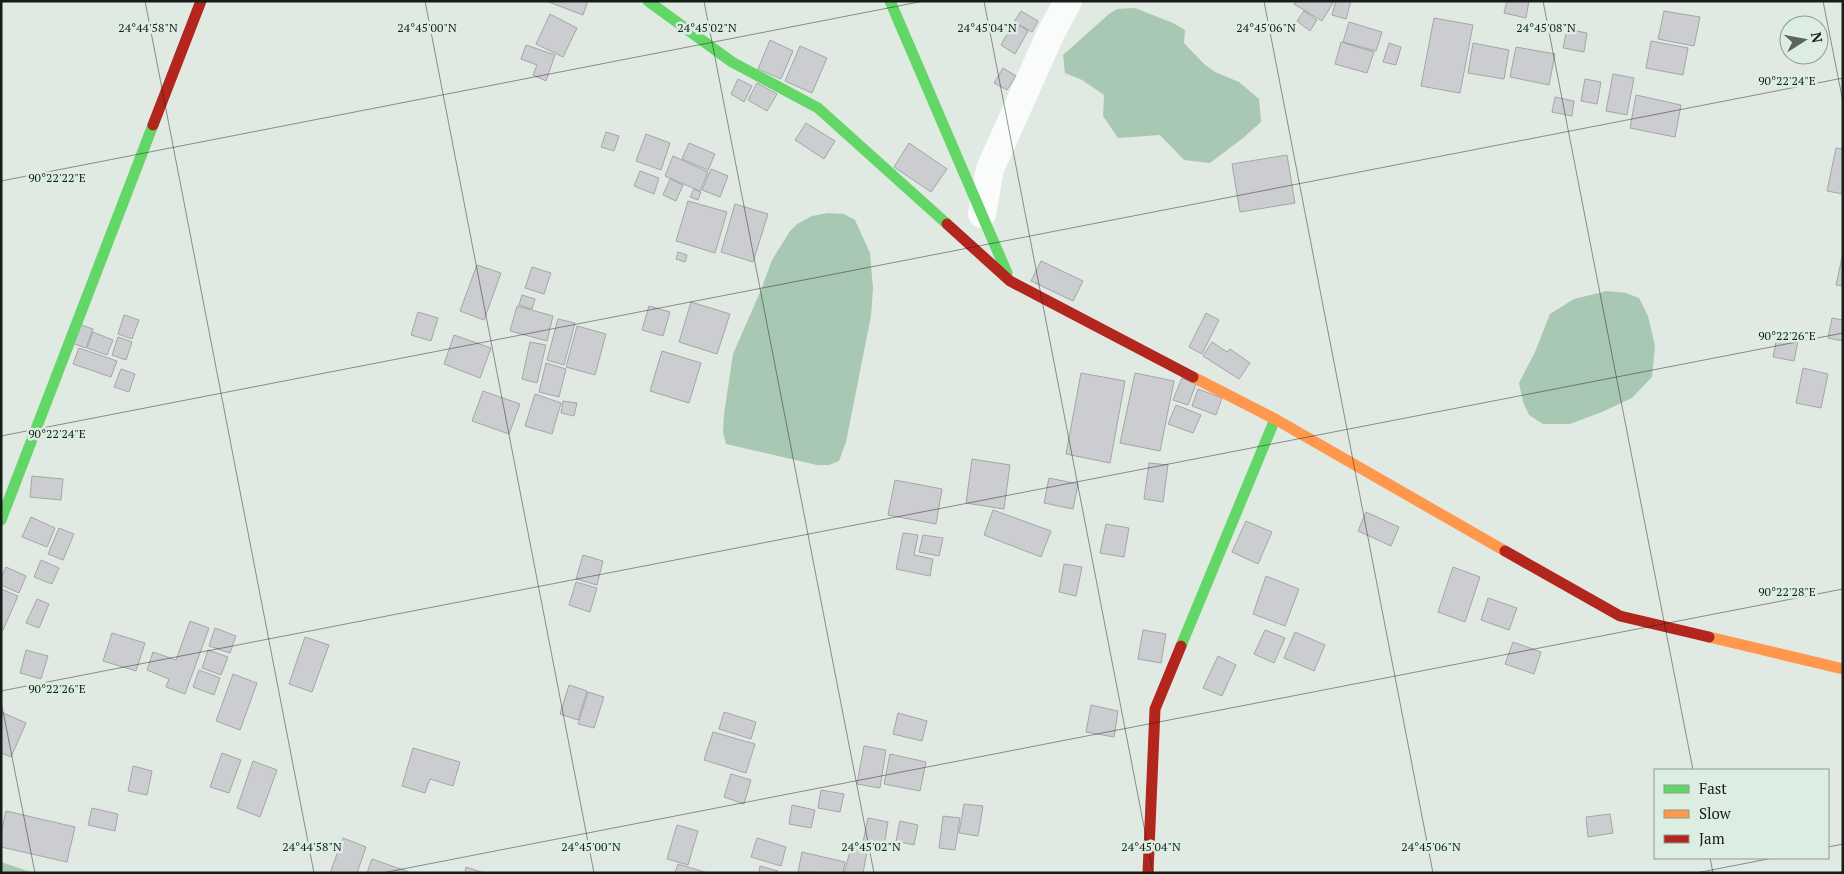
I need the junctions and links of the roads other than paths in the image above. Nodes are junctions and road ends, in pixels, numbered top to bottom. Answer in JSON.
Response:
{"nodes":[{"id":1,"x":201,"y":1,"type":"edge"},
{"id":2,"x":648,"y":1,"type":"edge"},
{"id":3,"x":890,"y":1,"type":"edge"},
{"id":4,"x":1068,"y":1,"type":"edge"},
{"id":5,"x":982,"y":214,"type":"junction"},
{"id":6,"x":1010,"y":282,"type":"junction"},
{"id":7,"x":1275,"y":419,"type":"junction"},
{"id":8,"x":1,"y":520,"type":"edge"},
{"id":9,"x":1843,"y":669,"type":"edge"},
{"id":10,"x":1148,"y":873,"type":"edge"}],
"edges":[{"from":1,"to":8,"type":"street"},
{"from":2,"to":6,"type":"street"},
{"from":3,"to":5,"type":"street"},
{"from":4,"to":5,"type":"street"},
{"from":5,"to":6,"type":"street"},
{"from":6,"to":7,"type":"street"},
{"from":7,"to":9,"type":"street"},
{"from":7,"to":10,"type":"street"}]}
